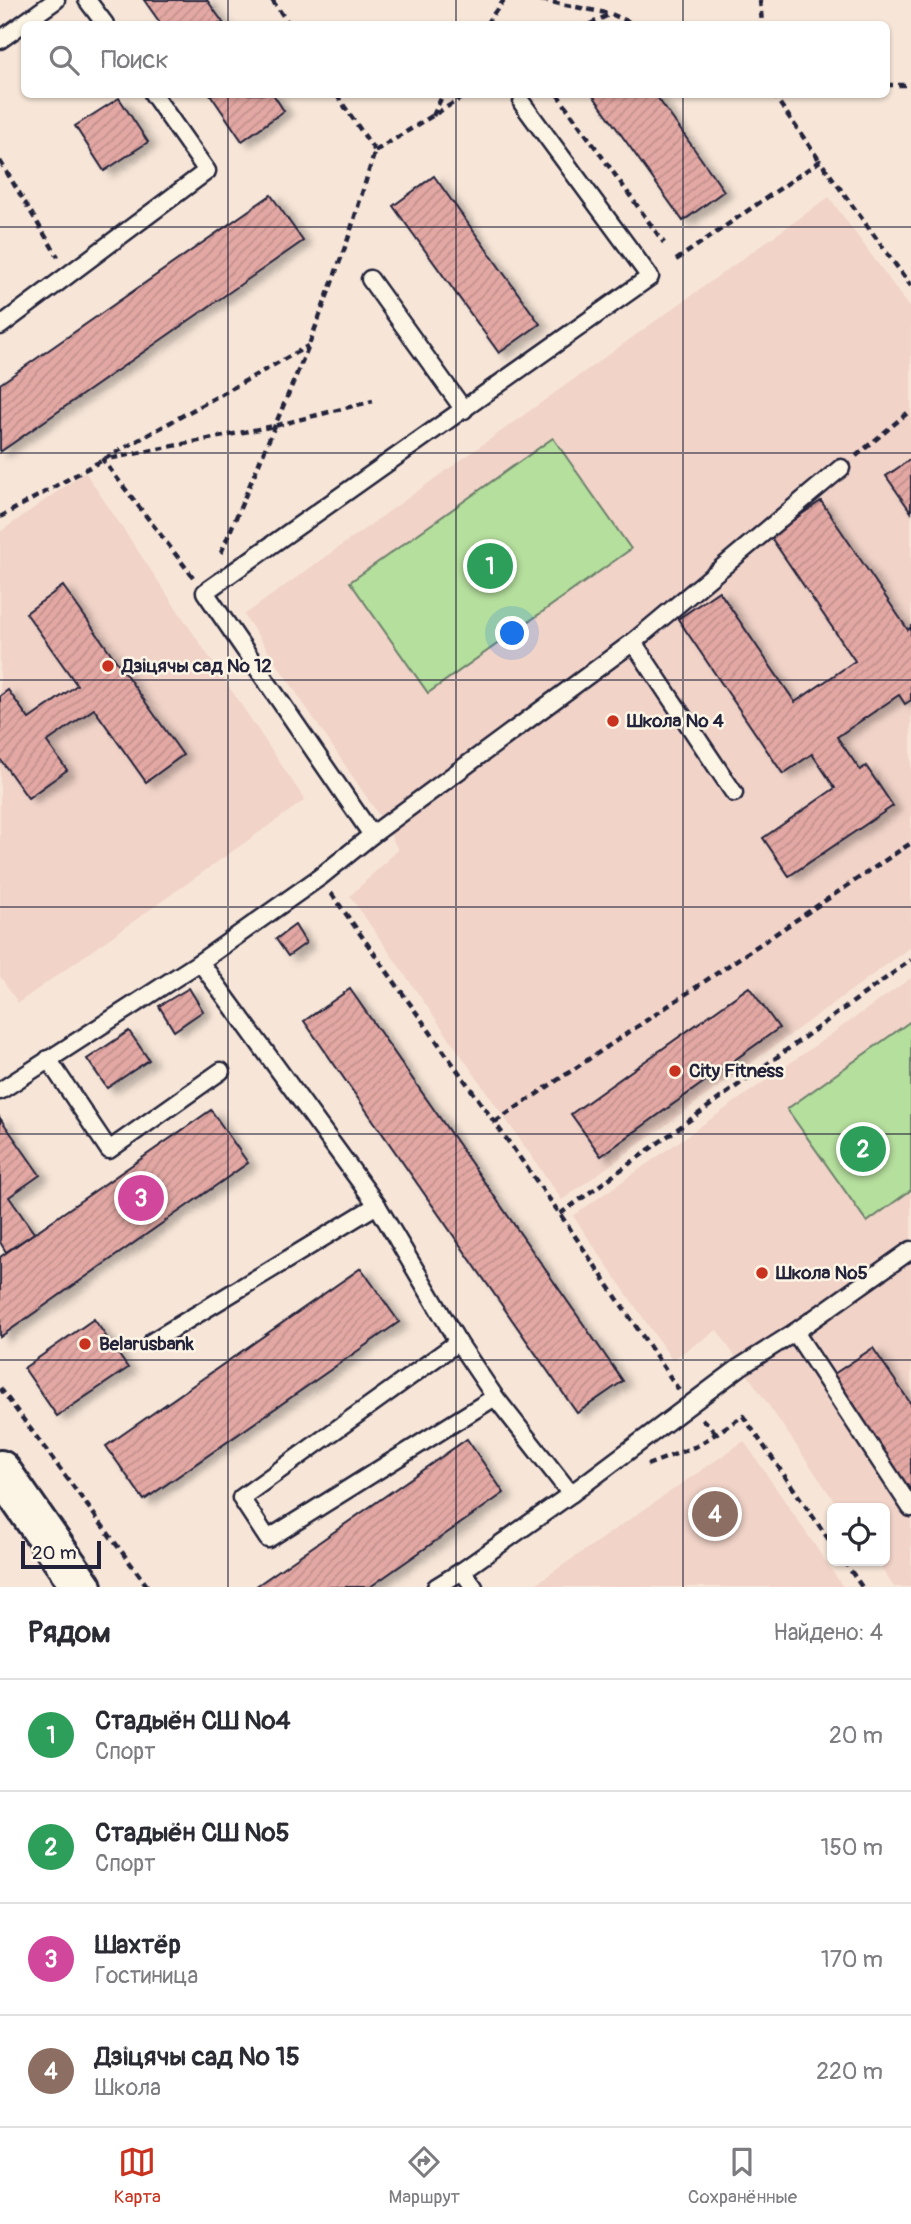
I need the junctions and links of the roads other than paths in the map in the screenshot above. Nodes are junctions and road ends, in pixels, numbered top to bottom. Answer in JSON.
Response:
{"nodes":[{"id":1,"x":57,"y":0,"type":"edge"},
{"id":2,"x":88,"y":0,"type":"edge"},
{"id":3,"x":27,"y":21,"type":"edge"},
{"id":4,"x":103,"y":21,"type":"edge"},
{"id":5,"x":21,"y":25,"type":"edge"},
{"id":6,"x":0,"y":40,"type":"edge"},
{"id":7,"x":156,"y":98,"type":"edge"},
{"id":8,"x":522,"y":103,"type":"dead end"},
{"id":9,"x":370,"y":279,"type":"dead end"},
{"id":10,"x":0,"y":326,"type":"edge"},
{"id":11,"x":464,"y":410,"type":"junction"},
{"id":12,"x":841,"y":468,"type":"road end"},
{"id":13,"x":633,"y":642,"type":"junction"},
{"id":14,"x":734,"y":793,"type":"dead end"},
{"id":15,"x":372,"y":835,"type":"junction"},
{"id":16,"x":200,"y":962,"type":"junction"},
{"id":17,"x":48,"y":1059,"type":"junction"},
{"id":18,"x":221,"y":1071,"type":"dead end"},
{"id":19,"x":0,"y":1091,"type":"edge"},
{"id":20,"x":377,"y":1205,"type":"junction"},
{"id":21,"x":911,"y":1250,"type":"edge"},
{"id":22,"x":795,"y":1332,"type":"junction"},
{"id":23,"x":153,"y":1341,"type":"dead end"},
{"id":24,"x":458,"y":1342,"type":"junction"},
{"id":25,"x":495,"y":1397,"type":"junction"},
{"id":26,"x":0,"y":1470,"type":"edge"},
{"id":27,"x":571,"y":1494,"type":"junction"},
{"id":28,"x":911,"y":1508,"type":"edge"},
{"id":29,"x":463,"y":1571,"type":"junction"},
{"id":30,"x":82,"y":1587,"type":"edge"},
{"id":31,"x":436,"y":1587,"type":"edge"},
{"id":32,"x":474,"y":1587,"type":"edge"}],
"edges":[{"from":1,"to":3,"type":"lane"},
{"from":2,"to":4,"type":"lane"},
{"from":5,"to":6,"type":"lane"},
{"from":7,"to":10,"type":"lane"},
{"from":8,"to":11,"type":"lane"},
{"from":9,"to":11,"type":"lane"},
{"from":11,"to":15,"type":"lane"},
{"from":12,"to":13,"type":"lane"},
{"from":13,"to":14,"type":"lane"},
{"from":13,"to":15,"type":"lane"},
{"from":15,"to":16,"type":"lane"},
{"from":16,"to":17,"type":"lane"},
{"from":16,"to":20,"type":"lane"},
{"from":17,"to":18,"type":"lane"},
{"from":17,"to":19,"type":"lane"},
{"from":20,"to":23,"type":"lane"},
{"from":20,"to":24,"type":"lane"},
{"from":21,"to":22,"type":"lane"},
{"from":22,"to":27,"type":"lane"},
{"from":22,"to":28,"type":"lane"},
{"from":24,"to":25,"type":"lane"},
{"from":24,"to":25,"type":"lane"},
{"from":25,"to":27,"type":"lane"},
{"from":26,"to":30,"type":"main road"},
{"from":27,"to":29,"type":"lane"},
{"from":29,"to":31,"type":"lane"},
{"from":29,"to":32,"type":"lane"}]}
